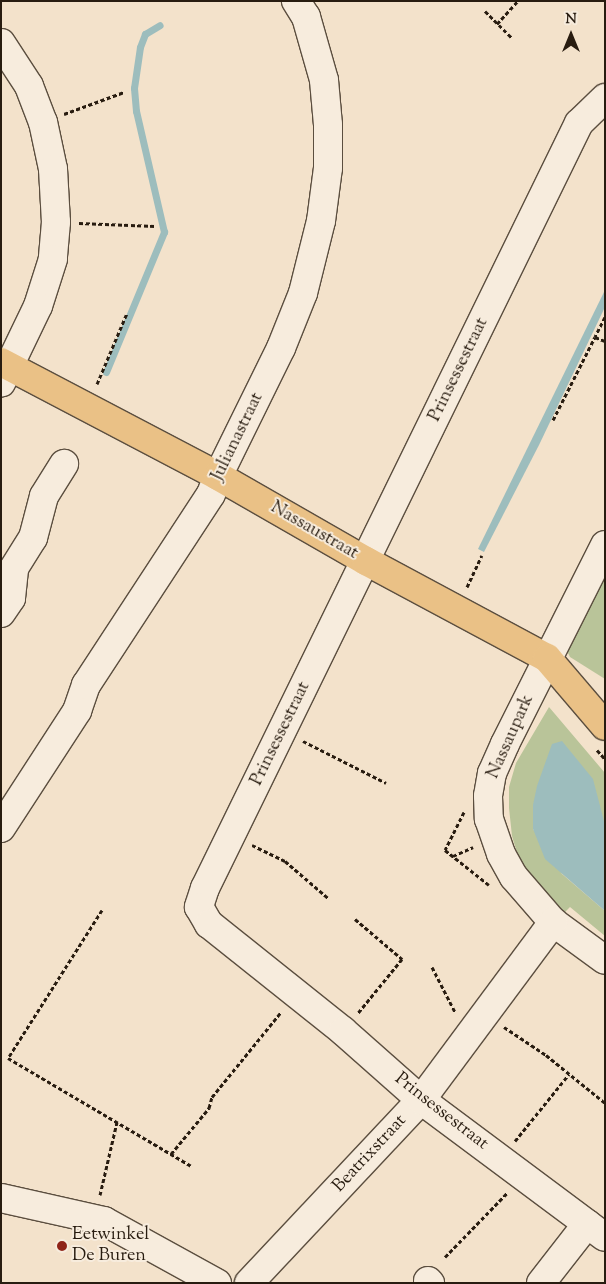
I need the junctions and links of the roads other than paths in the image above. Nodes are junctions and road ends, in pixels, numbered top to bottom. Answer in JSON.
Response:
{"nodes":[{"id":1,"x":296,"y":1,"type":"edge"},
{"id":2,"x":1,"y":43,"type":"edge"},
{"id":3,"x":605,"y":98,"type":"edge"},
{"id":4,"x":4,"y":371,"type":"edge"},
{"id":5,"x":64,"y":464,"type":"dead end"},
{"id":6,"x":218,"y":476,"type":"junction"},
{"id":7,"x":605,"y":545,"type":"edge"},
{"id":8,"x":366,"y":561,"type":"junction"},
{"id":9,"x":1,"y":613,"type":"edge"},
{"id":10,"x":547,"y":658,"type":"junction"},
{"id":11,"x":605,"y":726,"type":"edge"},
{"id":12,"x":1,"y":828,"type":"edge"},
{"id":13,"x":553,"y":922,"type":"junction"},
{"id":14,"x":605,"y":960,"type":"edge"},
{"id":15,"x":421,"y":1100,"type":"junction"},
{"id":16,"x":1,"y":1198,"type":"edge"},
{"id":17,"x":596,"y":1230,"type":"edge"},
{"id":18,"x":217,"y":1283,"type":"edge"},
{"id":19,"x":249,"y":1283,"type":"edge"},
{"id":20,"x":542,"y":1283,"type":"edge"}],
"edges":[{"from":1,"to":6,"type":"street","name":"Julianastraat"},
{"from":2,"to":4,"type":"street"},
{"from":3,"to":8,"type":"street","name":"Prinsessestraat"},
{"from":4,"to":6,"type":"main road","name":"Nassaustraat"},
{"from":5,"to":9,"type":"street"},
{"from":6,"to":8,"type":"main road","name":"Nassaustraat"},
{"from":6,"to":12,"type":"street","name":"Julianastraat"},
{"from":7,"to":10,"type":"street","name":"Nassaupark"},
{"from":8,"to":10,"type":"main road","name":"Nassaustraat"},
{"from":8,"to":15,"type":"street","name":"Prinsessestraat"},
{"from":10,"to":11,"type":"main road","name":"Nassaustraat"},
{"from":10,"to":13,"type":"street","name":"Nassaupark"},
{"from":13,"to":14,"type":"street","name":"Nassaupark"},
{"from":13,"to":15,"type":"street","name":"Beatrixstraat"},
{"from":15,"to":17,"type":"street","name":"Prinsessestraat"},
{"from":15,"to":19,"type":"street","name":"Beatrixstraat"},
{"from":16,"to":18,"type":"street"},
{"from":17,"to":20,"type":"street"}]}
